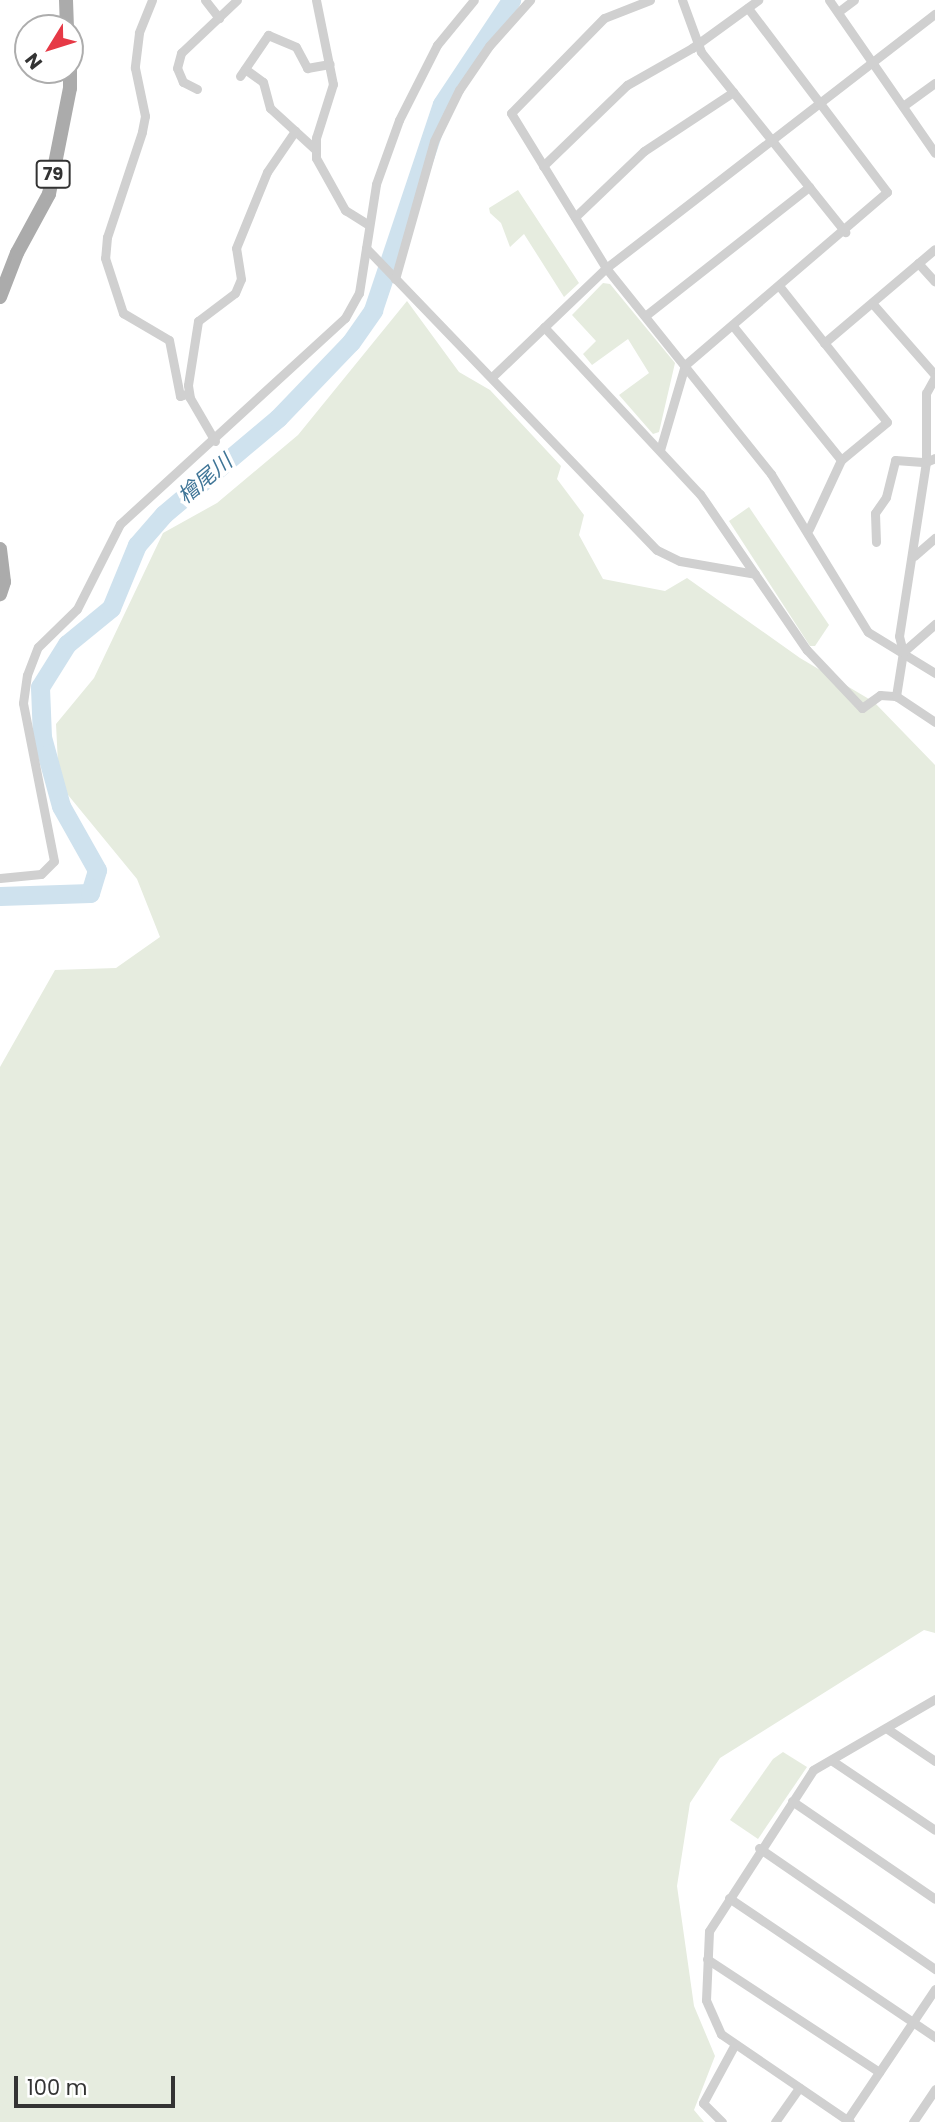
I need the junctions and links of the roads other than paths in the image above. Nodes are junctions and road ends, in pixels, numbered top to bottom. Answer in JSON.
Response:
{"nodes":[{"id":1,"x":152,"y":0,"type":"edge"},
{"id":2,"x":205,"y":0,"type":"edge"},
{"id":3,"x":237,"y":0,"type":"edge"},
{"id":4,"x":316,"y":0,"type":"edge"},
{"id":5,"x":474,"y":0,"type":"edge"},
{"id":6,"x":530,"y":0,"type":"edge"},
{"id":7,"x":650,"y":0,"type":"edge"},
{"id":8,"x":681,"y":0,"type":"edge"},
{"id":9,"x":758,"y":0,"type":"edge"},
{"id":10,"x":830,"y":0,"type":"edge"},
{"id":11,"x":854,"y":0,"type":"edge"},
{"id":12,"x":748,"y":8,"type":"junction"},
{"id":13,"x":838,"y":12,"type":"junction"},
{"id":14,"x":935,"y":14,"type":"edge"},
{"id":15,"x":219,"y":18,"type":"junction"},
{"id":16,"x":697,"y":44,"type":"junction"},
{"id":17,"x":871,"y":60,"type":"junction"},
{"id":18,"x":330,"y":64,"type":"junction"},
{"id":19,"x":935,"y":83,"type":"edge"},
{"id":20,"x":70,"y":84,"type":"edge"},
{"id":21,"x":197,"y":89,"type":"dead end"},
{"id":22,"x":733,"y":92,"type":"junction"},
{"id":23,"x":819,"y":102,"type":"junction"},
{"id":24,"x":903,"y":106,"type":"junction"},
{"id":25,"x":295,"y":131,"type":"junction"},
{"id":26,"x":770,"y":138,"type":"junction"},
{"id":27,"x":316,"y":150,"type":"junction"},
{"id":28,"x":935,"y":151,"type":"edge"},
{"id":29,"x":543,"y":166,"type":"junction"},
{"id":30,"x":809,"y":187,"type":"junction"},
{"id":31,"x":575,"y":217,"type":"junction"},
{"id":32,"x":369,"y":225,"type":"junction"},
{"id":33,"x":845,"y":232,"type":"junction"},
{"id":34,"x":366,"y":247,"type":"junction"},
{"id":35,"x":935,"y":249,"type":"edge"},
{"id":36,"x":918,"y":263,"type":"junction"},
{"id":37,"x":606,"y":268,"type":"junction"},
{"id":38,"x":395,"y":279,"type":"junction"},
{"id":39,"x":935,"y":282,"type":"edge"},
{"id":40,"x":780,"y":287,"type":"junction"},
{"id":41,"x":0,"y":297,"type":"edge"},
{"id":42,"x":872,"y":303,"type":"junction"},
{"id":43,"x":645,"y":316,"type":"junction"},
{"id":44,"x":733,"y":326,"type":"junction"},
{"id":45,"x":544,"y":327,"type":"junction"},
{"id":46,"x":824,"y":343,"type":"junction"},
{"id":47,"x":685,"y":365,"type":"junction"},
{"id":48,"x":935,"y":376,"type":"edge"},
{"id":49,"x":492,"y":377,"type":"junction"},
{"id":50,"x":189,"y":393,"type":"junction"},
{"id":51,"x":215,"y":441,"type":"junction"},
{"id":52,"x":660,"y":450,"type":"junction"},
{"id":53,"x":841,"y":460,"type":"junction"},
{"id":54,"x":930,"y":460,"type":"edge"},
{"id":55,"x":809,"y":529,"type":"junction"},
{"id":56,"x":872,"y":536,"type":"dead end"},
{"id":57,"x":935,"y":538,"type":"edge"},
{"id":58,"x":0,"y":549,"type":"edge"},
{"id":59,"x":914,"y":556,"type":"junction"},
{"id":60,"x":755,"y":574,"type":"junction"},
{"id":61,"x":0,"y":594,"type":"edge"},
{"id":62,"x":935,"y":624,"type":"edge"},
{"id":63,"x":903,"y":652,"type":"junction"},
{"id":64,"x":935,"y":673,"type":"edge"},
{"id":65,"x":896,"y":696,"type":"junction"},
{"id":66,"x":935,"y":722,"type":"edge"},
{"id":67,"x":0,"y":878,"type":"edge"},
{"id":68,"x":935,"y":1699,"type":"edge"},
{"id":69,"x":886,"y":1728,"type":"junction"},
{"id":70,"x":831,"y":1760,"type":"junction"},
{"id":71,"x":935,"y":1761,"type":"edge"},
{"id":72,"x":792,"y":1801,"type":"junction"},
{"id":73,"x":935,"y":1830,"type":"edge"},
{"id":74,"x":760,"y":1848,"type":"junction"},
{"id":75,"x":729,"y":1898,"type":"junction"},
{"id":76,"x":935,"y":1899,"type":"edge"},
{"id":77,"x":707,"y":1959,"type":"junction"},
{"id":78,"x":935,"y":1969,"type":"edge"},
{"id":79,"x":935,"y":1989,"type":"edge"},
{"id":80,"x":913,"y":2022,"type":"junction"},
{"id":81,"x":935,"y":2037,"type":"edge"},
{"id":82,"x":735,"y":2044,"type":"junction"},
{"id":83,"x":879,"y":2072,"type":"junction"},
{"id":84,"x":799,"y":2088,"type":"junction"},
{"id":85,"x":935,"y":2089,"type":"edge"},
{"id":86,"x":849,"y":2121,"type":"edge"},
{"id":87,"x":722,"y":2122,"type":"edge"},
{"id":88,"x":775,"y":2122,"type":"edge"},
{"id":89,"x":913,"y":2122,"type":"edge"}],
"edges":[{"from":1,"to":50,"type":"street"},
{"from":2,"to":15,"type":"street"},
{"from":3,"to":15,"type":"street"},
{"from":4,"to":18,"type":"street"},
{"from":5,"to":32,"type":"street"},
{"from":6,"to":38,"type":"street"},
{"from":7,"to":29,"type":"street"},
{"from":8,"to":16,"type":"street"},
{"from":9,"to":12,"type":"street"},
{"from":10,"to":13,"type":"street"},
{"from":11,"to":13,"type":"street"},
{"from":12,"to":16,"type":"street"},
{"from":12,"to":23,"type":"street"},
{"from":13,"to":17,"type":"street"},
{"from":14,"to":17,"type":"street"},
{"from":15,"to":21,"type":"street"},
{"from":16,"to":22,"type":"street"},
{"from":16,"to":29,"type":"street"},
{"from":17,"to":23,"type":"street"},
{"from":17,"to":24,"type":"street"},
{"from":18,"to":25,"type":"street"},
{"from":18,"to":27,"type":"street"},
{"from":19,"to":24,"type":"street"},
{"from":20,"to":41,"type":"main road","number":"79"},
{"from":22,"to":26,"type":"street"},
{"from":22,"to":31,"type":"street"},
{"from":23,"to":26,"type":"street"},
{"from":23,"to":33,"type":"street"},
{"from":24,"to":28,"type":"street"},
{"from":25,"to":27,"type":"street"},
{"from":25,"to":50,"type":"street"},
{"from":26,"to":30,"type":"street"},
{"from":26,"to":37,"type":"street"},
{"from":27,"to":32,"type":"street"},
{"from":29,"to":31,"type":"street"},
{"from":30,"to":33,"type":"street"},
{"from":30,"to":43,"type":"street"},
{"from":31,"to":37,"type":"street"},
{"from":32,"to":34,"type":"street"},
{"from":33,"to":40,"type":"street"},
{"from":34,"to":38,"type":"street"},
{"from":34,"to":51,"type":"street"},
{"from":35,"to":36,"type":"street"},
{"from":36,"to":39,"type":"street"},
{"from":36,"to":42,"type":"street"},
{"from":37,"to":43,"type":"street"},
{"from":37,"to":45,"type":"street"},
{"from":38,"to":49,"type":"street"},
{"from":40,"to":44,"type":"street"},
{"from":40,"to":46,"type":"street"},
{"from":42,"to":46,"type":"street"},
{"from":42,"to":48,"type":"street"},
{"from":43,"to":47,"type":"street"},
{"from":44,"to":47,"type":"street"},
{"from":44,"to":53,"type":"street"},
{"from":45,"to":49,"type":"street"},
{"from":45,"to":52,"type":"street"},
{"from":46,"to":53,"type":"street"},
{"from":47,"to":52,"type":"street"},
{"from":47,"to":55,"type":"street"},
{"from":48,"to":54,"type":"street"},
{"from":49,"to":60,"type":"street"},
{"from":50,"to":51,"type":"street"},
{"from":51,"to":67,"type":"street"},
{"from":52,"to":60,"type":"street"},
{"from":53,"to":55,"type":"street"},
{"from":54,"to":56,"type":"street"},
{"from":54,"to":59,"type":"street"},
{"from":55,"to":63,"type":"street"},
{"from":57,"to":59,"type":"street"},
{"from":58,"to":61,"type":"main road"},
{"from":59,"to":63,"type":"street"},
{"from":60,"to":65,"type":"street"},
{"from":62,"to":63,"type":"street"},
{"from":63,"to":64,"type":"street"},
{"from":63,"to":65,"type":"street"},
{"from":65,"to":66,"type":"street"},
{"from":68,"to":69,"type":"street"},
{"from":69,"to":70,"type":"street"},
{"from":69,"to":71,"type":"street"},
{"from":70,"to":72,"type":"street"},
{"from":70,"to":73,"type":"street"},
{"from":72,"to":74,"type":"street"},
{"from":72,"to":76,"type":"street"},
{"from":74,"to":75,"type":"street"},
{"from":74,"to":78,"type":"street"},
{"from":75,"to":77,"type":"street"},
{"from":75,"to":80,"type":"street"},
{"from":77,"to":82,"type":"street"},
{"from":77,"to":83,"type":"street"},
{"from":79,"to":80,"type":"street"},
{"from":80,"to":81,"type":"street"},
{"from":80,"to":83,"type":"street"},
{"from":82,"to":84,"type":"street"},
{"from":82,"to":87,"type":"street"},
{"from":83,"to":86,"type":"street"},
{"from":84,"to":86,"type":"street"},
{"from":84,"to":88,"type":"street"},
{"from":85,"to":89,"type":"street"}]}
